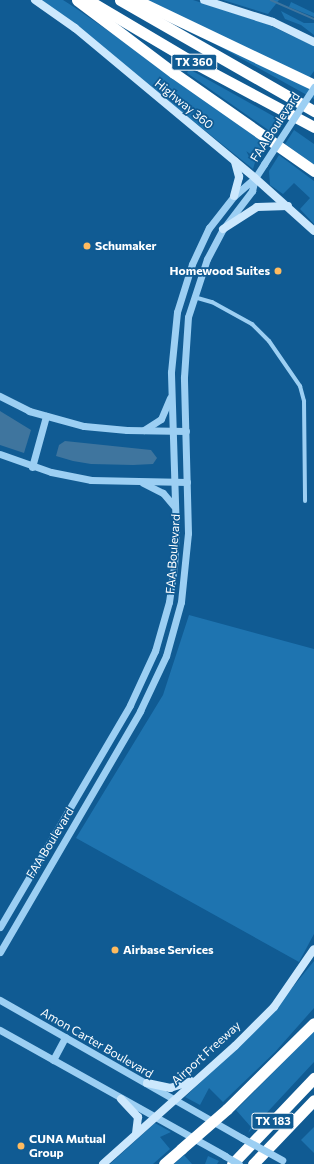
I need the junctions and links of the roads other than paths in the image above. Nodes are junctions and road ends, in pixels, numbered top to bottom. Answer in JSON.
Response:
{"nodes":[{"id":1,"x":35,"y":0,"type":"edge"},
{"id":2,"x":77,"y":0,"type":"edge"},
{"id":3,"x":88,"y":0,"type":"edge"},
{"id":4,"x":120,"y":0,"type":"edge"},
{"id":5,"x":136,"y":0,"type":"edge"},
{"id":6,"x":204,"y":0,"type":"edge"},
{"id":7,"x":314,"y":42,"type":"edge"},
{"id":8,"x":314,"y":86,"type":"edge"},
{"id":9,"x":314,"y":111,"type":"edge"},
{"id":10,"x":302,"y":120,"type":"junction"},
{"id":11,"x":314,"y":127,"type":"edge"},
{"id":12,"x":314,"y":136,"type":"edge"},
{"id":13,"x":235,"y":161,"type":"junction"},
{"id":14,"x":314,"y":171,"type":"edge"},
{"id":15,"x":255,"y":178,"type":"junction"},
{"id":16,"x":234,"y":196,"type":"junction"},
{"id":17,"x":288,"y":206,"type":"junction"},
{"id":18,"x":224,"y":229,"type":"junction"},
{"id":19,"x":314,"y":231,"type":"edge"},
{"id":20,"x":182,"y":293,"type":"junction"},
{"id":21,"x":194,"y":298,"type":"junction"},
{"id":22,"x":172,"y":394,"type":"junction"},
{"id":23,"x":0,"y":396,"type":"edge"},
{"id":24,"x":46,"y":416,"type":"junction"},
{"id":25,"x":173,"y":430,"type":"junction"},
{"id":26,"x":142,"y":431,"type":"junction"},
{"id":27,"x":186,"y":431,"type":"junction"},
{"id":28,"x":0,"y":454,"type":"edge"},
{"id":29,"x":32,"y":467,"type":"junction"},
{"id":30,"x":141,"y":482,"type":"junction"},
{"id":31,"x":175,"y":482,"type":"junction"},
{"id":32,"x":187,"y":482,"type":"junction"},
{"id":33,"x":305,"y":501,"type":"dead end"},
{"id":34,"x":175,"y":510,"type":"junction"},
{"id":35,"x":163,"y":625,"type":"junction"},
{"id":36,"x":175,"y":628,"type":"junction"},
{"id":37,"x":59,"y":826,"type":"junction"},
{"id":38,"x":69,"y":832,"type":"junction"},
{"id":39,"x":0,"y":927,"type":"edge"},
{"id":40,"x":314,"y":949,"type":"edge"},
{"id":41,"x":0,"y":952,"type":"edge"},
{"id":42,"x":0,"y":1000,"type":"edge"},
{"id":43,"x":314,"y":1019,"type":"edge"},
{"id":44,"x":314,"y":1023,"type":"edge"},
{"id":45,"x":0,"y":1030,"type":"edge"},
{"id":46,"x":65,"y":1037,"type":"junction"},
{"id":47,"x":281,"y":1057,"type":"junction"},
{"id":48,"x":53,"y":1060,"type":"junction"},
{"id":49,"x":199,"y":1077,"type":"junction"},
{"id":50,"x":314,"y":1078,"type":"edge"},
{"id":51,"x":147,"y":1083,"type":"junction"},
{"id":52,"x":314,"y":1089,"type":"edge"},
{"id":53,"x":122,"y":1099,"type":"junction"},
{"id":54,"x":174,"y":1099,"type":"junction"},
{"id":55,"x":314,"y":1100,"type":"edge"},
{"id":56,"x":314,"y":1110,"type":"edge"},
{"id":57,"x":155,"y":1117,"type":"junction"},
{"id":58,"x":136,"y":1134,"type":"junction"},
{"id":59,"x":229,"y":1160,"type":"edge"},
{"id":60,"x":285,"y":1162,"type":"edge"},
{"id":61,"x":103,"y":1164,"type":"edge"},
{"id":62,"x":164,"y":1164,"type":"edge"},
{"id":63,"x":239,"y":1164,"type":"edge"},
{"id":64,"x":243,"y":1164,"type":"edge"},
{"id":65,"x":253,"y":1164,"type":"edge"},
{"id":66,"x":263,"y":1164,"type":"edge"}],
"edges":[{"from":1,"to":13,"type":"main road","name":"Highway 360"},
{"from":2,"to":14,"type":"highway"},
{"from":3,"to":10,"type":"highway","number":"TX 360"},
{"from":4,"to":9,"type":"highway","number":"TX 360"},
{"from":5,"to":8,"type":"highway"},
{"from":6,"to":7,"type":"main road"},
{"from":8,"to":15,"type":"street","name":"FAA Boulevard","bridge":true},
{"from":10,"to":11,"type":"highway","number":"TX 360"},
{"from":10,"to":12,"type":"highway"},
{"from":13,"to":15,"type":"main road","name":"Highway 360"},
{"from":13,"to":16,"type":"main road"},
{"from":15,"to":16,"type":"street","name":"FAA Boulevard"},
{"from":15,"to":17,"type":"main road","name":"Highway 360"},
{"from":15,"to":18,"type":"street","name":"FAA Boulevard"},
{"from":16,"to":20,"type":"street","name":"FAA Boulevard"},
{"from":17,"to":18,"type":"main road"},
{"from":17,"to":19,"type":"main road","name":"Highway 360"},
{"from":18,"to":21,"type":"street","name":"FAA Boulevard"},
{"from":20,"to":21,"type":"street"},
{"from":20,"to":22,"type":"street","name":"FAA Boulevard"},
{"from":21,"to":27,"type":"street","name":"FAA Boulevard"},
{"from":21,"to":33,"type":"street"},
{"from":22,"to":25,"type":"street","name":"FAA Boulevard"},
{"from":22,"to":26,"type":"street"},
{"from":23,"to":24,"type":"street"},
{"from":24,"to":26,"type":"street"},
{"from":24,"to":29,"type":"street"},
{"from":25,"to":26,"type":"street"},
{"from":25,"to":27,"type":"street"},
{"from":25,"to":31,"type":"street","name":"FAA Boulevard"},
{"from":27,"to":32,"type":"street","name":"FAA Boulevard"},
{"from":28,"to":29,"type":"street"},
{"from":29,"to":30,"type":"street"},
{"from":30,"to":31,"type":"street"},
{"from":30,"to":34,"type":"street"},
{"from":31,"to":32,"type":"street"},
{"from":31,"to":34,"type":"street","name":"FAA Boulevard"},
{"from":32,"to":36,"type":"street","name":"FAA Boulevard"},
{"from":34,"to":35,"type":"street","name":"FAA Boulevard"},
{"from":35,"to":36,"type":"street"},
{"from":35,"to":37,"type":"street","name":"FAA Boulevard"},
{"from":36,"to":38,"type":"street","name":"FAA Boulevard"},
{"from":37,"to":38,"type":"street"},
{"from":37,"to":39,"type":"street","name":"FAA Boulevard"},
{"from":38,"to":41,"type":"street","name":"FAA Boulevard"},
{"from":40,"to":49,"type":"main road","name":"Airport Freeway"},
{"from":42,"to":46,"type":"street","name":"Amon Carter Boulevard"},
{"from":43,"to":47,"type":"highway"},
{"from":44,"to":47,"type":"highway"},
{"from":45,"to":48,"type":"street"},
{"from":46,"to":48,"type":"street"},
{"from":46,"to":51,"type":"street","name":"Amon Carter Boulevard"},
{"from":47,"to":62,"type":"highway","bridge":true},
{"from":48,"to":53,"type":"street"},
{"from":49,"to":51,"type":"main road"},
{"from":49,"to":54,"type":"main road","name":"Airport Freeway"},
{"from":50,"to":59,"type":"highway","number":"TX 183"},
{"from":51,"to":54,"type":"street","name":"Amon Carter Boulevard"},
{"from":52,"to":64,"type":"highway"},
{"from":53,"to":57,"type":"street"},
{"from":53,"to":58,"type":"main road"},
{"from":54,"to":57,"type":"main road","name":"Airport Freeway"},
{"from":54,"to":60,"type":"street","name":"Amon Carter Boulevard","bridge":true},
{"from":55,"to":65,"type":"highway"},
{"from":56,"to":66,"type":"highway","number":"TX 183"},
{"from":57,"to":58,"type":"main road","name":"Airport Freeway"},
{"from":57,"to":59,"type":"street"},
{"from":58,"to":61,"type":"main road","name":"Airport Freeway"},
{"from":59,"to":63,"type":"street","bridge":true}]}
